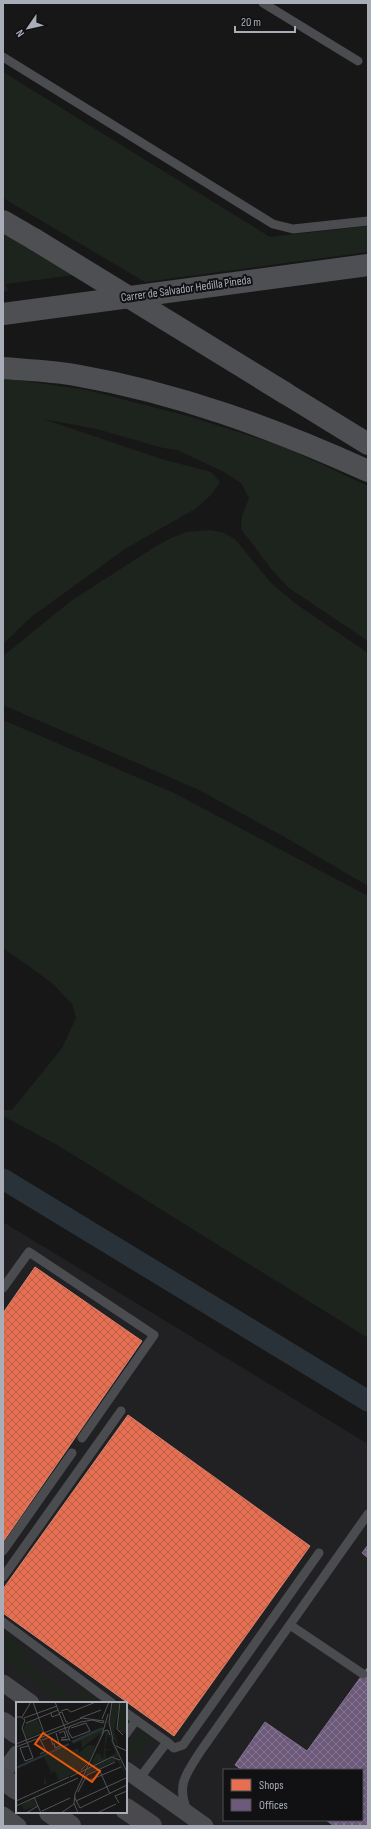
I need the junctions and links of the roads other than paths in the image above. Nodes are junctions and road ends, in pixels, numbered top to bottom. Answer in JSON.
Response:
{"nodes":[{"id":1,"x":263,"y":3,"type":"edge"},
{"id":2,"x":3,"y":57,"type":"edge"},
{"id":3,"x":358,"y":62,"type":"dead end"},
{"id":4,"x":3,"y":221,"type":"edge"},
{"id":5,"x":368,"y":221,"type":"edge"},
{"id":6,"x":368,"y":265,"type":"edge"},
{"id":7,"x":3,"y":314,"type":"edge"},
{"id":8,"x":3,"y":368,"type":"edge"},
{"id":9,"x":368,"y":444,"type":"edge"},
{"id":10,"x":368,"y":471,"type":"edge"},
{"id":11,"x":3,"y":1288,"type":"edge"},
{"id":12,"x":121,"y":1411,"type":"dead end"},
{"id":13,"x":82,"y":1438,"type":"dead end"},
{"id":14,"x":72,"y":1453,"type":"dead end"},
{"id":15,"x":368,"y":1514,"type":"edge"},
{"id":16,"x":3,"y":1551,"type":"edge"},
{"id":17,"x":319,"y":1553,"type":"dead end"},
{"id":18,"x":3,"y":1577,"type":"edge"},
{"id":19,"x":3,"y":1622,"type":"edge"},
{"id":20,"x":290,"y":1625,"type":"junction"},
{"id":21,"x":363,"y":1674,"type":"dead end"},
{"id":22,"x":3,"y":1683,"type":"edge"},
{"id":23,"x":30,"y":1702,"type":"edge"},
{"id":24,"x":111,"y":1702,"type":"edge"},
{"id":25,"x":127,"y":1714,"type":"edge"},
{"id":26,"x":136,"y":1720,"type":"junction"},
{"id":27,"x":3,"y":1723,"type":"edge"},
{"id":28,"x":16,"y":1732,"type":"edge"},
{"id":29,"x":127,"y":1733,"type":"edge"},
{"id":30,"x":167,"y":1742,"type":"junction"},
{"id":31,"x":16,"y":1755,"type":"edge"},
{"id":32,"x":3,"y":1773,"type":"edge"},
{"id":33,"x":132,"y":1774,"type":"edge"},
{"id":34,"x":3,"y":1779,"type":"edge"},
{"id":35,"x":16,"y":1788,"type":"edge"},
{"id":36,"x":127,"y":1810,"type":"edge"},
{"id":37,"x":51,"y":1813,"type":"edge"},
{"id":38,"x":3,"y":1815,"type":"edge"},
{"id":39,"x":189,"y":1815,"type":"junction"},
{"id":40,"x":18,"y":1826,"type":"edge"},
{"id":41,"x":70,"y":1826,"type":"edge"},
{"id":42,"x":150,"y":1826,"type":"edge"},
{"id":43,"x":205,"y":1826,"type":"edge"}],
"edges":[{"from":1,"to":3,"type":"lane"},
{"from":2,"to":5,"type":"lane"},
{"from":4,"to":9,"type":"main road","bridge":true},
{"from":6,"to":7,"type":"main road","name":"Carrer de Salvador Hedilla Pineda"},
{"from":8,"to":10,"type":"main road"},
{"from":11,"to":13,"type":"lane"},
{"from":12,"to":18,"type":"lane"},
{"from":14,"to":16,"type":"lane"},
{"from":15,"to":20,"type":"lane"},
{"from":17,"to":30,"type":"lane"},
{"from":19,"to":24,"type":"lane"},
{"from":20,"to":21,"type":"lane"},
{"from":20,"to":39,"type":"lane"},
{"from":22,"to":23,"type":"street"},
{"from":25,"to":26,"type":"lane"},
{"from":26,"to":29,"type":"lane"},
{"from":26,"to":30,"type":"lane"},
{"from":27,"to":28,"type":"street"},
{"from":30,"to":33,"type":"lane"},
{"from":31,"to":32,"type":"street"},
{"from":33,"to":39,"type":"street"},
{"from":34,"to":35,"type":"street"},
{"from":36,"to":42,"type":"street"},
{"from":37,"to":41,"type":"street"},
{"from":38,"to":40,"type":"street"},
{"from":39,"to":43,"type":"street"}]}
